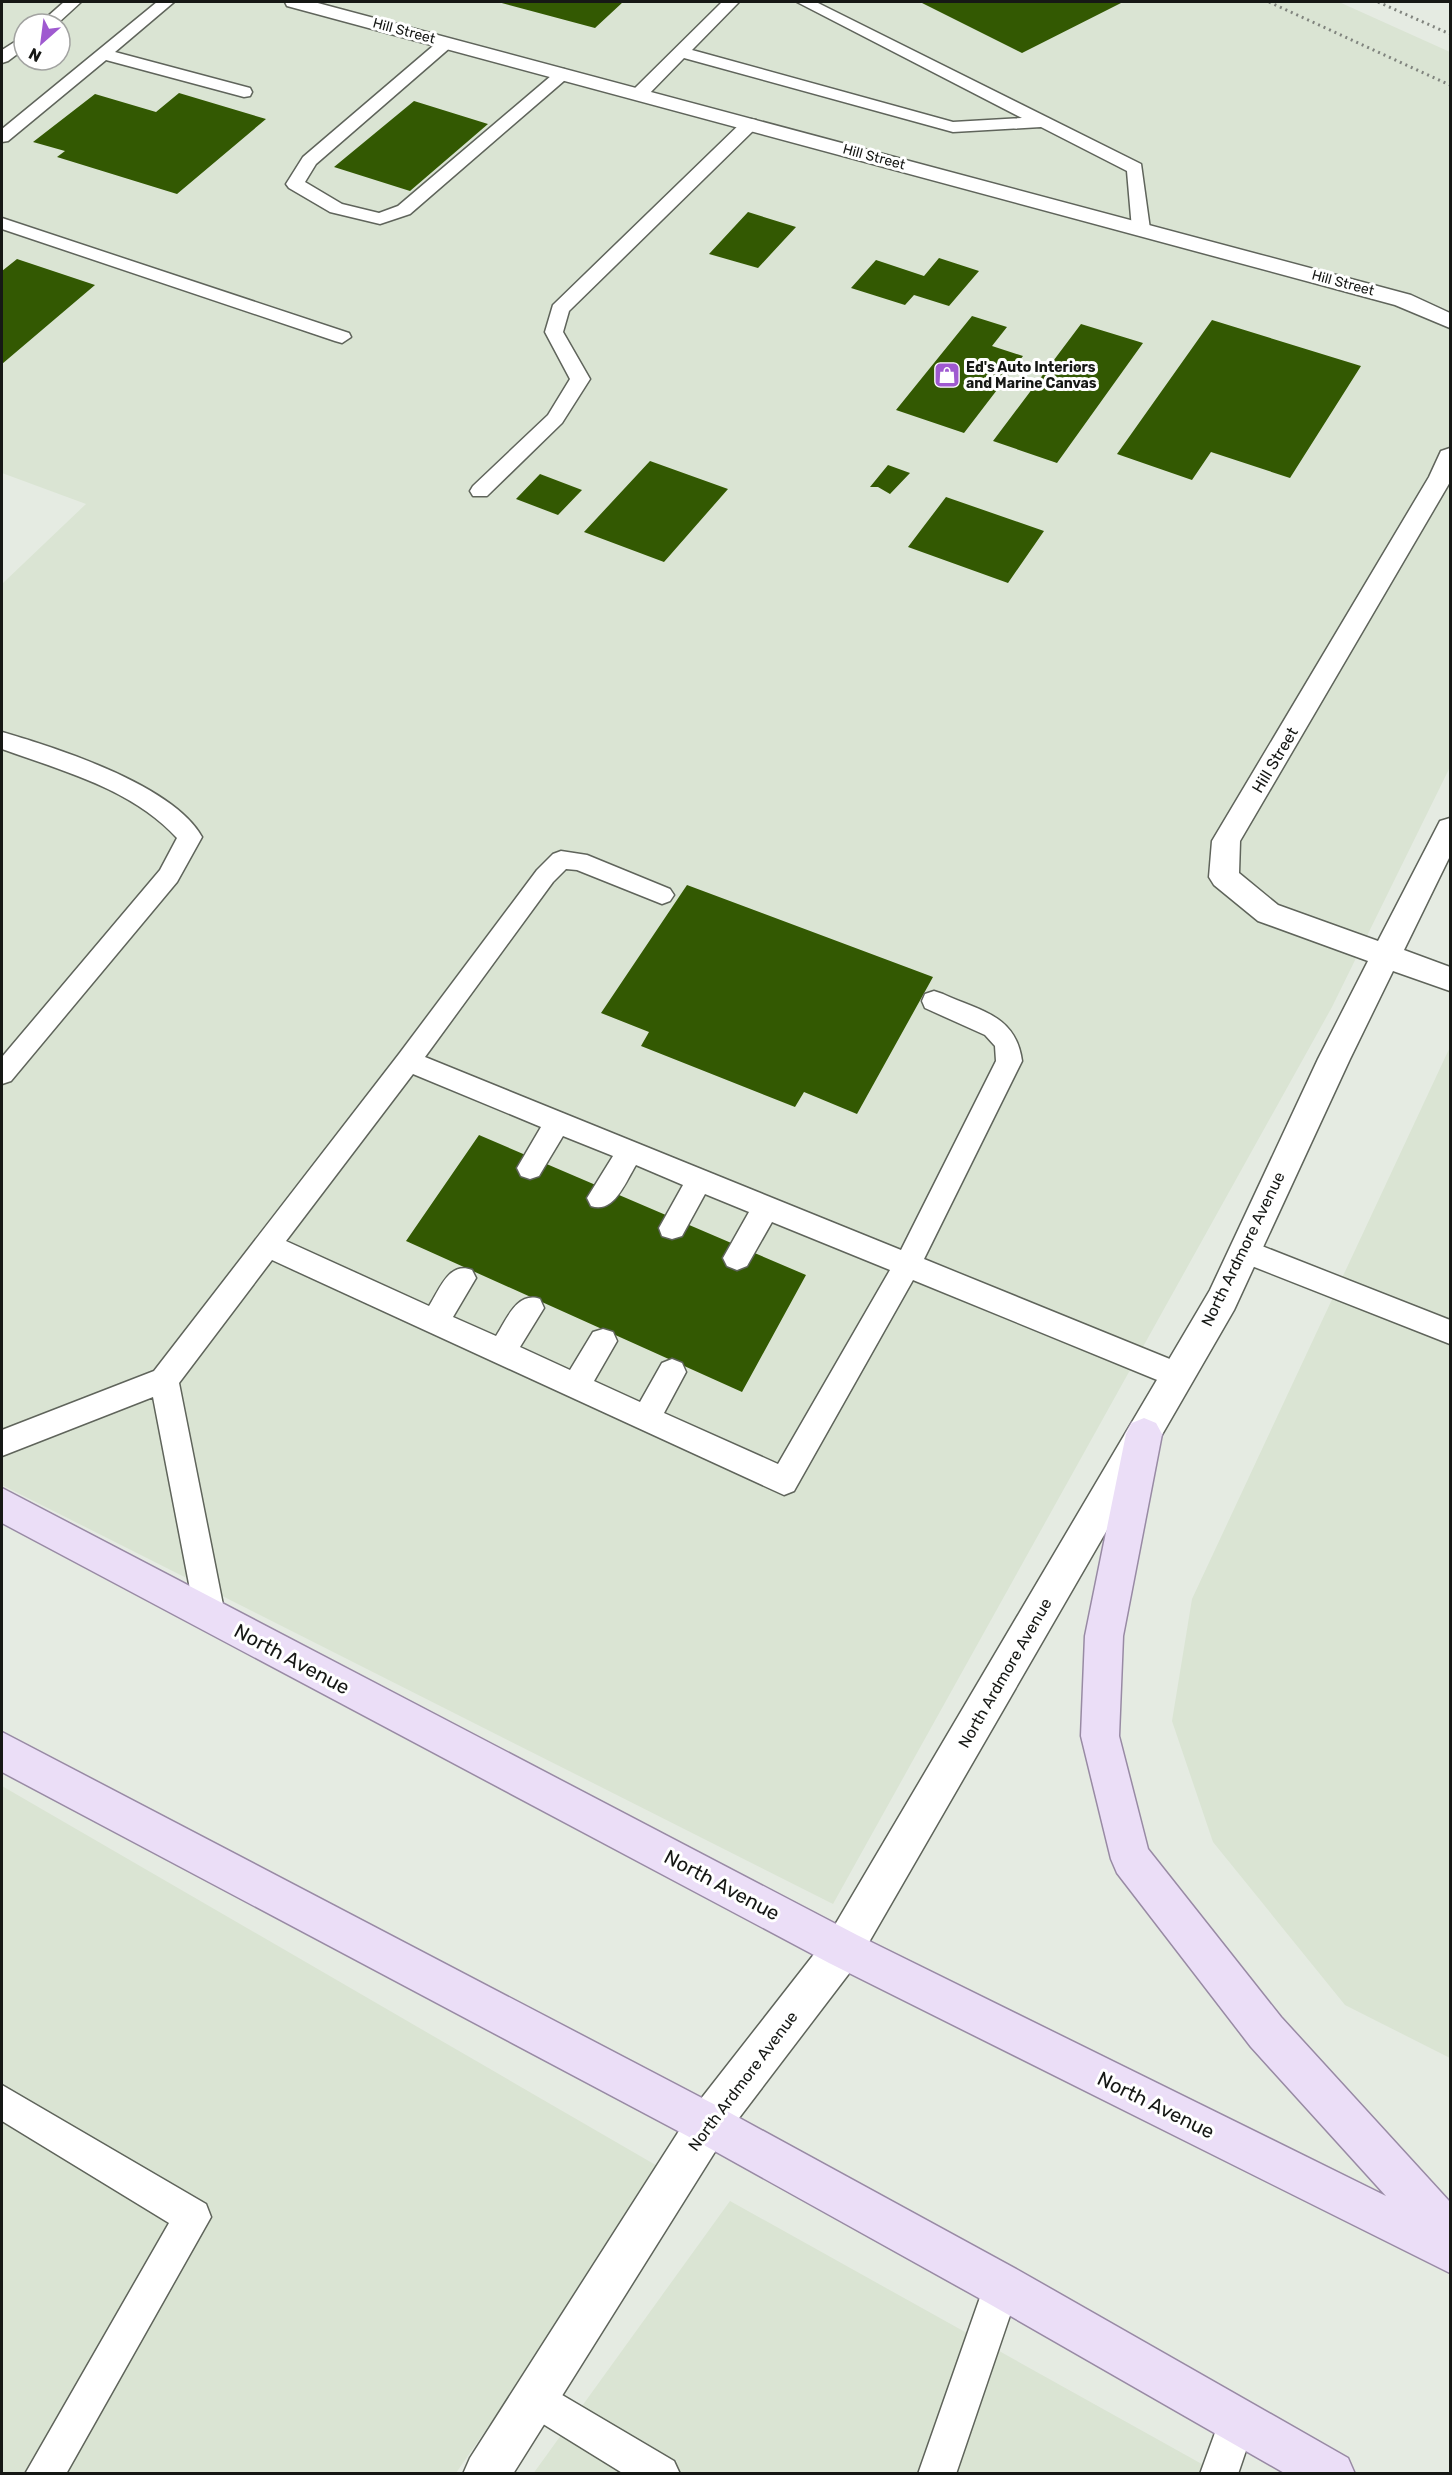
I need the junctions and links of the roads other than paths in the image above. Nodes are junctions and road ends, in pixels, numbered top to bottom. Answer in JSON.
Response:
{"nodes":[{"id":1,"x":73,"y":2,"type":"edge"},
{"id":2,"x":166,"y":2,"type":"edge"},
{"id":3,"x":294,"y":2,"type":"edge"},
{"id":4,"x":731,"y":2,"type":"edge"},
{"id":5,"x":805,"y":2,"type":"edge"},
{"id":6,"x":61,"y":12,"type":"edge"},
{"id":7,"x":446,"y":43,"type":"junction"},
{"id":8,"x":681,"y":52,"type":"junction"},
{"id":9,"x":102,"y":54,"type":"junction"},
{"id":10,"x":564,"y":74,"type":"junction"},
{"id":11,"x":244,"y":92,"type":"dead end"},
{"id":12,"x":639,"y":94,"type":"junction"},
{"id":13,"x":1043,"y":122,"type":"junction"},
{"id":14,"x":750,"y":124,"type":"junction"},
{"id":15,"x":2,"y":136,"type":"edge"},
{"id":16,"x":2,"y":223,"type":"edge"},
{"id":17,"x":1141,"y":229,"type":"junction"},
{"id":18,"x":1450,"y":320,"type":"edge"},
{"id":19,"x":342,"y":337,"type":"dead end"},
{"id":20,"x":1450,"y":456,"type":"edge"},
{"id":21,"x":480,"y":491,"type":"dead end"},
{"id":22,"x":2,"y":740,"type":"edge"},
{"id":23,"x":1450,"y":828,"type":"edge"},
{"id":24,"x":662,"y":895,"type":"dead end"},
{"id":25,"x":1388,"y":957,"type":"junction"},
{"id":26,"x":1450,"y":979,"type":"edge"},
{"id":27,"x":934,"y":1001,"type":"dead end"},
{"id":28,"x":408,"y":1061,"type":"junction"},
{"id":29,"x":2,"y":1074,"type":"edge"},
{"id":30,"x":557,"y":1123,"type":"junction"},
{"id":31,"x":630,"y":1152,"type":"junction"},
{"id":32,"x":530,"y":1168,"type":"dead end"},
{"id":33,"x":699,"y":1180,"type":"junction"},
{"id":34,"x":600,"y":1198,"type":"dead end"},
{"id":35,"x":766,"y":1208,"type":"junction"},
{"id":36,"x":672,"y":1228,"type":"dead end"},
{"id":37,"x":267,"y":1245,"type":"junction"},
{"id":38,"x":1244,"y":1251,"type":"junction"},
{"id":39,"x":737,"y":1258,"type":"dead end"},
{"id":40,"x":907,"y":1265,"type":"junction"},
{"id":41,"x":462,"y":1278,"type":"dead end"},
{"id":42,"x":530,"y":1308,"type":"dead end"},
{"id":43,"x":435,"y":1321,"type":"junction"},
{"id":44,"x":1450,"y":1332,"type":"edge"},
{"id":45,"x":603,"y":1341,"type":"dead end"},
{"id":46,"x":501,"y":1352,"type":"junction"},
{"id":47,"x":672,"y":1372,"type":"dead end"},
{"id":48,"x":1177,"y":1375,"type":"junction"},
{"id":49,"x":164,"y":1380,"type":"junction"},
{"id":50,"x":576,"y":1386,"type":"junction"},
{"id":51,"x":646,"y":1418,"type":"junction"},
{"id":52,"x":1144,"y":1434,"type":"junction"},
{"id":53,"x":2,"y":1443,"type":"edge"},
{"id":54,"x":2,"y":1505,"type":"edge"},
{"id":55,"x":210,"y":1615,"type":"junction"},
{"id":56,"x":2,"y":1751,"type":"edge"},
{"id":57,"x":843,"y":1949,"type":"junction"},
{"id":58,"x":2,"y":2102,"type":"edge"},
{"id":59,"x":708,"y":2124,"type":"junction"},
{"id":60,"x":1450,"y":2234,"type":"edge"},
{"id":61,"x":1450,"y":2251,"type":"edge"},
{"id":62,"x":1002,"y":2286,"type":"junction"},
{"id":63,"x":535,"y":2398,"type":"junction"},
{"id":64,"x":1237,"y":2421,"type":"junction"},
{"id":65,"x":44,"y":2474,"type":"edge"},
{"id":66,"x":486,"y":2474,"type":"edge"},
{"id":67,"x":661,"y":2474,"type":"edge"},
{"id":68,"x":937,"y":2474,"type":"edge"},
{"id":69,"x":1219,"y":2474,"type":"edge"},
{"id":70,"x":1332,"y":2474,"type":"edge"}],
"edges":[{"from":1,"to":6,"type":"lane"},
{"from":2,"to":9,"type":"lane"},
{"from":3,"to":7,"type":"street","name":"Hill Street"},
{"from":4,"to":8,"type":"lane"},
{"from":5,"to":13,"type":"lane"},
{"from":7,"to":10,"type":"street","name":"Hill Street"},
{"from":7,"to":10,"type":"lane"},
{"from":8,"to":12,"type":"lane"},
{"from":8,"to":13,"type":"lane"},
{"from":9,"to":11,"type":"lane"},
{"from":9,"to":15,"type":"lane"},
{"from":10,"to":12,"type":"street","name":"Hill Street"},
{"from":12,"to":14,"type":"street","name":"Hill Street"},
{"from":13,"to":17,"type":"lane"},
{"from":14,"to":17,"type":"street","name":"Hill Street"},
{"from":14,"to":21,"type":"lane"},
{"from":16,"to":19,"type":"lane"},
{"from":17,"to":18,"type":"street","name":"Hill Street"},
{"from":20,"to":25,"type":"street","name":"Hill Street"},
{"from":22,"to":29,"type":"lane"},
{"from":23,"to":25,"type":"street","name":"North Ardmore Avenue"},
{"from":24,"to":28,"type":"lane"},
{"from":25,"to":26,"type":"street"},
{"from":25,"to":38,"type":"street","name":"North Ardmore Avenue"},
{"from":27,"to":40,"type":"lane"},
{"from":28,"to":30,"type":"lane"},
{"from":28,"to":37,"type":"lane"},
{"from":30,"to":31,"type":"lane"},
{"from":30,"to":32,"type":"lane"},
{"from":31,"to":33,"type":"lane"},
{"from":31,"to":34,"type":"lane"},
{"from":33,"to":35,"type":"lane"},
{"from":33,"to":36,"type":"lane"},
{"from":35,"to":39,"type":"lane"},
{"from":35,"to":40,"type":"lane"},
{"from":37,"to":43,"type":"lane"},
{"from":37,"to":49,"type":"lane"},
{"from":38,"to":44,"type":"lane"},
{"from":38,"to":48,"type":"street","name":"North Ardmore Avenue"},
{"from":40,"to":48,"type":"lane"},
{"from":40,"to":51,"type":"lane"},
{"from":41,"to":43,"type":"lane"},
{"from":42,"to":46,"type":"lane"},
{"from":43,"to":46,"type":"lane"},
{"from":45,"to":50,"type":"lane"},
{"from":46,"to":50,"type":"lane"},
{"from":47,"to":51,"type":"lane"},
{"from":48,"to":52,"type":"street","name":"North Ardmore Avenue"},
{"from":49,"to":53,"type":"lane"},
{"from":49,"to":55,"type":"lane"},
{"from":50,"to":51,"type":"lane"},
{"from":52,"to":57,"type":"street","name":"North Ardmore Avenue"},
{"from":52,"to":60,"type":"main road"},
{"from":54,"to":55,"type":"main road","name":"North Avenue"},
{"from":55,"to":57,"type":"main road","name":"North Avenue"},
{"from":56,"to":59,"type":"main road"},
{"from":57,"to":59,"type":"street","name":"North Ardmore Avenue"},
{"from":57,"to":61,"type":"main road","name":"North Avenue"},
{"from":58,"to":65,"type":"lane"},
{"from":59,"to":62,"type":"main road"},
{"from":59,"to":63,"type":"street","name":"North Ardmore Avenue"},
{"from":62,"to":64,"type":"main road"},
{"from":62,"to":68,"type":"lane"},
{"from":63,"to":66,"type":"street","name":"North Ardmore Avenue"},
{"from":63,"to":67,"type":"lane"},
{"from":64,"to":69,"type":"lane"},
{"from":64,"to":70,"type":"main road"}]}
